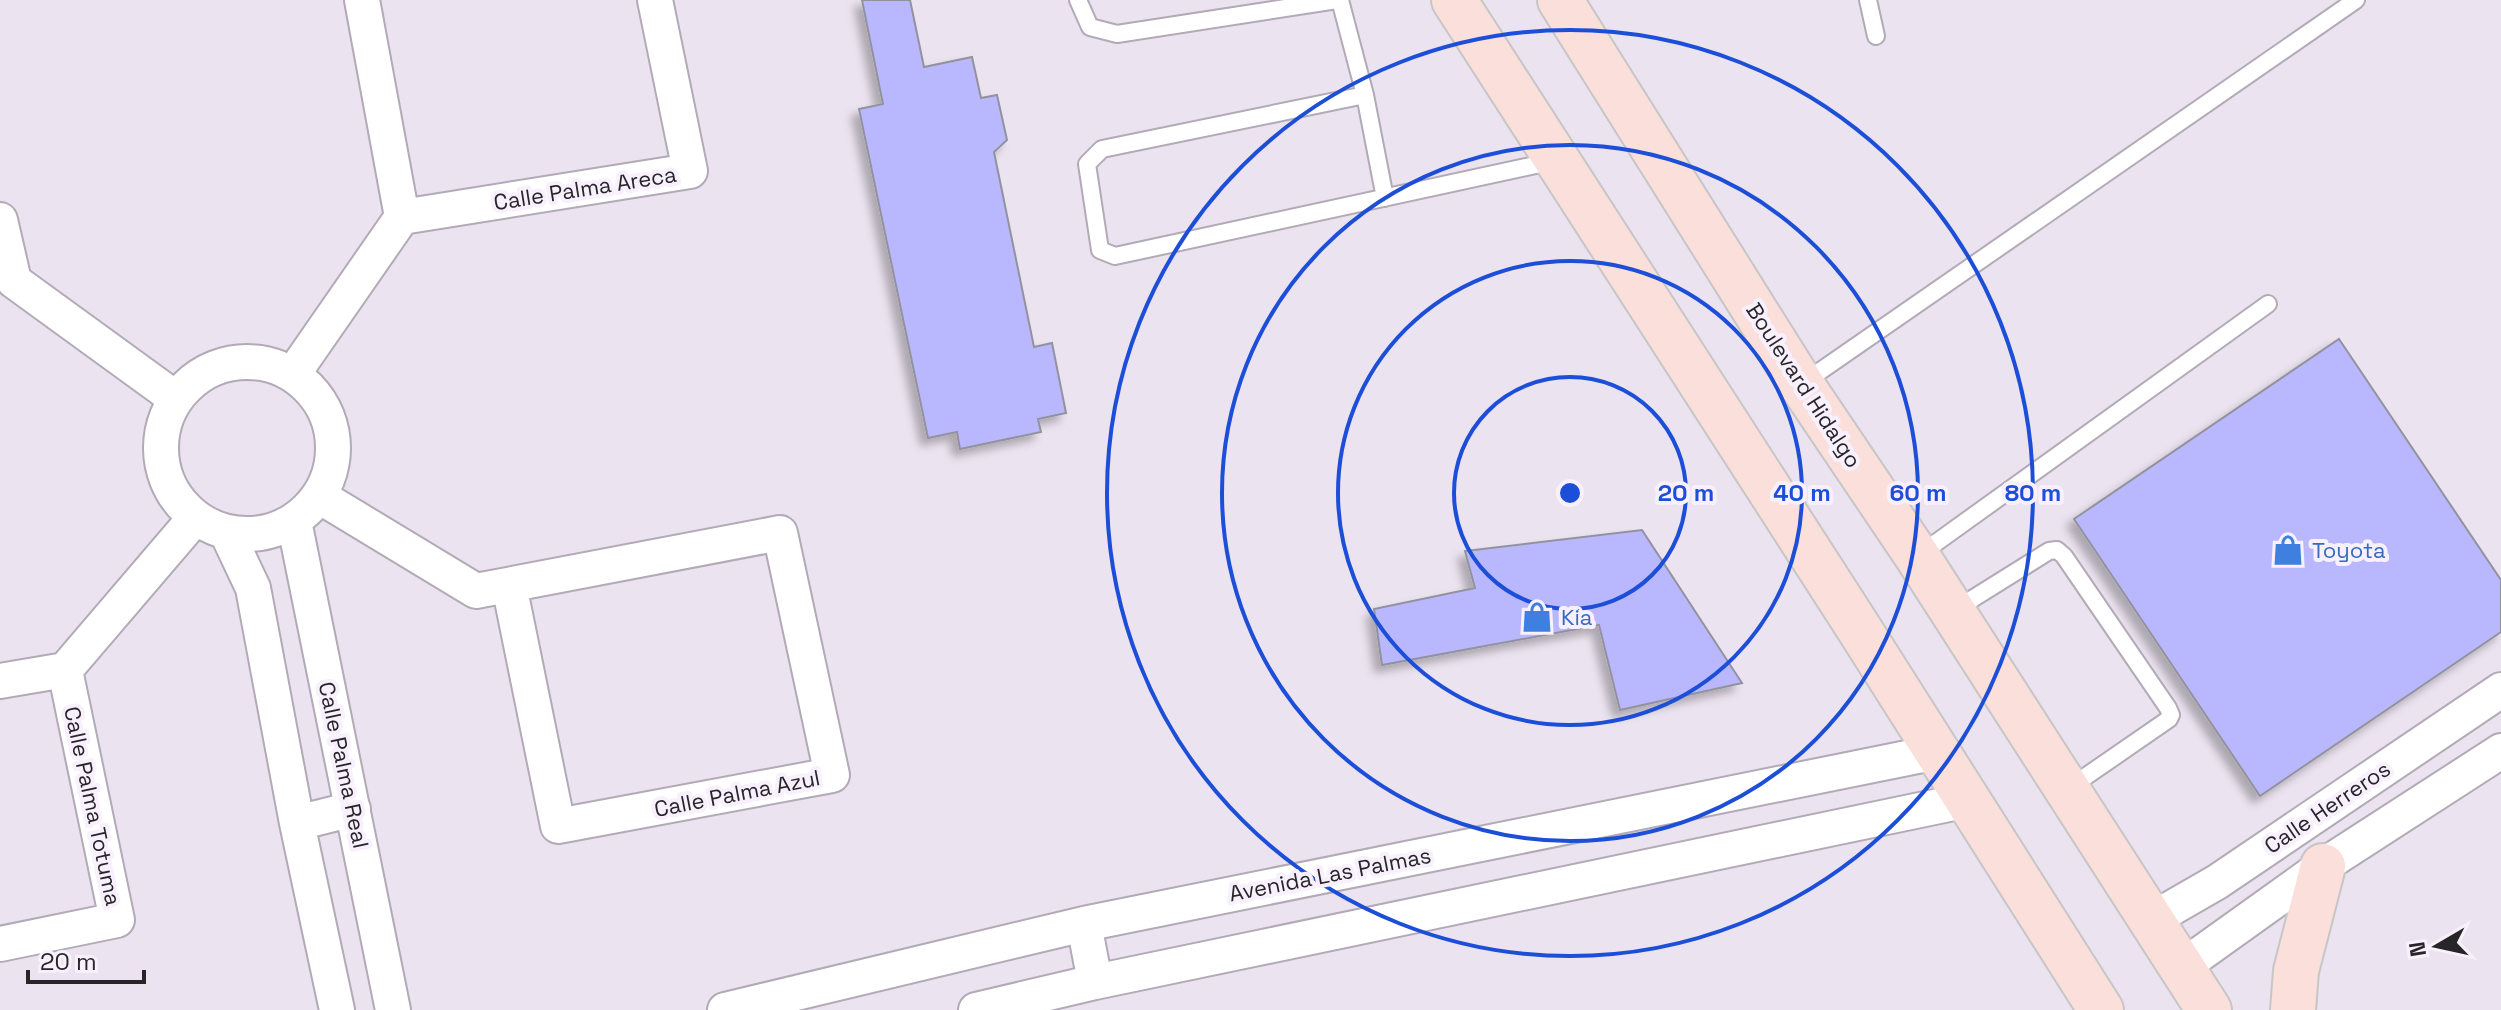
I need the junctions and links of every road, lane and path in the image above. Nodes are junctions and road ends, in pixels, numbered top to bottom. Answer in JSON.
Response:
{"nodes":[{"id":1,"x":362,"y":0,"type":"edge"},
{"id":2,"x":655,"y":0,"type":"edge"},
{"id":3,"x":1078,"y":0,"type":"edge"},
{"id":4,"x":1338,"y":0,"type":"edge"},
{"id":5,"x":1454,"y":0,"type":"edge"},
{"id":6,"x":1560,"y":0,"type":"edge"},
{"id":7,"x":1868,"y":0,"type":"edge"},
{"id":8,"x":2356,"y":0,"type":"edge"},
{"id":9,"x":1876,"y":36,"type":"dead end"},
{"id":10,"x":1365,"y":95,"type":"junction"},
{"id":11,"x":1555,"y":161,"type":"junction"},
{"id":12,"x":1385,"y":198,"type":"junction"},
{"id":13,"x":402,"y":217,"type":"junction"},
{"id":14,"x":0,"y":220,"type":"edge"},
{"id":15,"x":7,"y":282,"type":"edge"},
{"id":16,"x":2268,"y":304,"type":"dead end"},
{"id":17,"x":293,"y":374,"type":"junction"},
{"id":18,"x":1801,"y":384,"type":"junction"},
{"id":19,"x":175,"y":398,"type":"junction"},
{"id":20,"x":319,"y":496,"type":"junction"},
{"id":21,"x":195,"y":518,"type":"junction"},
{"id":22,"x":294,"y":521,"type":"junction"},
{"id":23,"x":227,"y":533,"type":"junction"},
{"id":24,"x":1917,"y":556,"type":"junction"},
{"id":25,"x":509,"y":585,"type":"junction"},
{"id":26,"x":1952,"y":612,"type":"junction"},
{"id":27,"x":65,"y":670,"type":"junction"},
{"id":28,"x":0,"y":681,"type":"edge"},
{"id":29,"x":2501,"y":690,"type":"edge"},
{"id":30,"x":2501,"y":751,"type":"edge"},
{"id":31,"x":1937,"y":752,"type":"junction"},
{"id":32,"x":1798,"y":780,"type":"junction"},
{"id":33,"x":2067,"y":789,"type":"junction"},
{"id":34,"x":1968,"y":800,"type":"junction"},
{"id":35,"x":353,"y":809,"type":"junction"},
{"id":36,"x":297,"y":823,"type":"junction"},
{"id":37,"x":1809,"y":833,"type":"junction"},
{"id":38,"x":2323,"y":866,"type":"junction"},
{"id":39,"x":2151,"y":920,"type":"junction"},
{"id":40,"x":1084,"y":924,"type":"junction"},
{"id":41,"x":0,"y":944,"type":"edge"},
{"id":42,"x":2182,"y":967,"type":"junction"},
{"id":43,"x":1095,"y":982,"type":"junction"},
{"id":44,"x":337,"y":1010,"type":"edge"},
{"id":45,"x":393,"y":1010,"type":"edge"},
{"id":46,"x":725,"y":1010,"type":"edge"},
{"id":47,"x":976,"y":1010,"type":"edge"},
{"id":48,"x":2101,"y":1010,"type":"edge"},
{"id":49,"x":2209,"y":1010,"type":"edge"},
{"id":50,"x":2293,"y":1010,"type":"edge"}],
"edges":[{"from":1,"to":13,"type":"street"},
{"from":2,"to":13,"type":"street","name":"Calle Palma Areca"},
{"from":3,"to":4,"type":"lane"},
{"from":4,"to":10,"type":"lane"},
{"from":5,"to":11,"type":"main road"},
{"from":6,"to":18,"type":"main road","name":"Boulevard Hidalgo"},
{"from":7,"to":9,"type":"lane"},
{"from":8,"to":18,"type":"lane"},
{"from":10,"to":12,"type":"lane"},
{"from":10,"to":12,"type":"lane"},
{"from":11,"to":12,"type":"lane"},
{"from":11,"to":31,"type":"main road"},
{"from":13,"to":17,"type":"street"},
{"from":14,"to":15,"type":"street"},
{"from":15,"to":19,"type":"street"},
{"from":16,"to":24,"type":"lane"},
{"from":17,"to":19,"type":"street"},
{"from":17,"to":20,"type":"street"},
{"from":18,"to":24,"type":"main road","name":"Boulevard Hidalgo"},
{"from":19,"to":21,"type":"street"},
{"from":20,"to":22,"type":"street"},
{"from":20,"to":25,"type":"street","name":"Calle Palma Azul"},
{"from":21,"to":23,"type":"street"},
{"from":21,"to":27,"type":"street"},
{"from":22,"to":23,"type":"street"},
{"from":22,"to":35,"type":"street","name":"Calle Palma Real"},
{"from":23,"to":36,"type":"street"},
{"from":24,"to":26,"type":"main road","name":"Boulevard Hidalgo"},
{"from":25,"to":25,"type":"street","name":"Calle Palma Azul"},
{"from":26,"to":33,"type":"main road","name":"Boulevard Hidalgo"},
{"from":26,"to":33,"type":"lane"},
{"from":27,"to":28,"type":"street"},
{"from":27,"to":41,"type":"street","name":"Calle Palma Totuma"},
{"from":29,"to":39,"type":"street","name":"Calle Herreros"},
{"from":30,"to":38,"type":"street"},
{"from":31,"to":32,"type":"street","name":"Avenida Las Palmas"},
{"from":31,"to":34,"type":"main road"},
{"from":32,"to":37,"type":"street"},
{"from":32,"to":40,"type":"street","name":"Avenida Las Palmas"},
{"from":33,"to":39,"type":"main road","name":"Boulevard Hidalgo"},
{"from":34,"to":37,"type":"street"},
{"from":34,"to":48,"type":"main road"},
{"from":35,"to":36,"type":"street"},
{"from":35,"to":45,"type":"street","name":"Calle Palma Real"},
{"from":36,"to":44,"type":"street"},
{"from":37,"to":43,"type":"street"},
{"from":38,"to":42,"type":"street"},
{"from":38,"to":50,"type":"main road"},
{"from":39,"to":42,"type":"main road","name":"Boulevard Hidalgo"},
{"from":40,"to":43,"type":"street"},
{"from":40,"to":46,"type":"street","name":"Avenida Las Palmas"},
{"from":42,"to":49,"type":"main road","name":"Boulevard Hidalgo"},
{"from":43,"to":47,"type":"street"}]}
